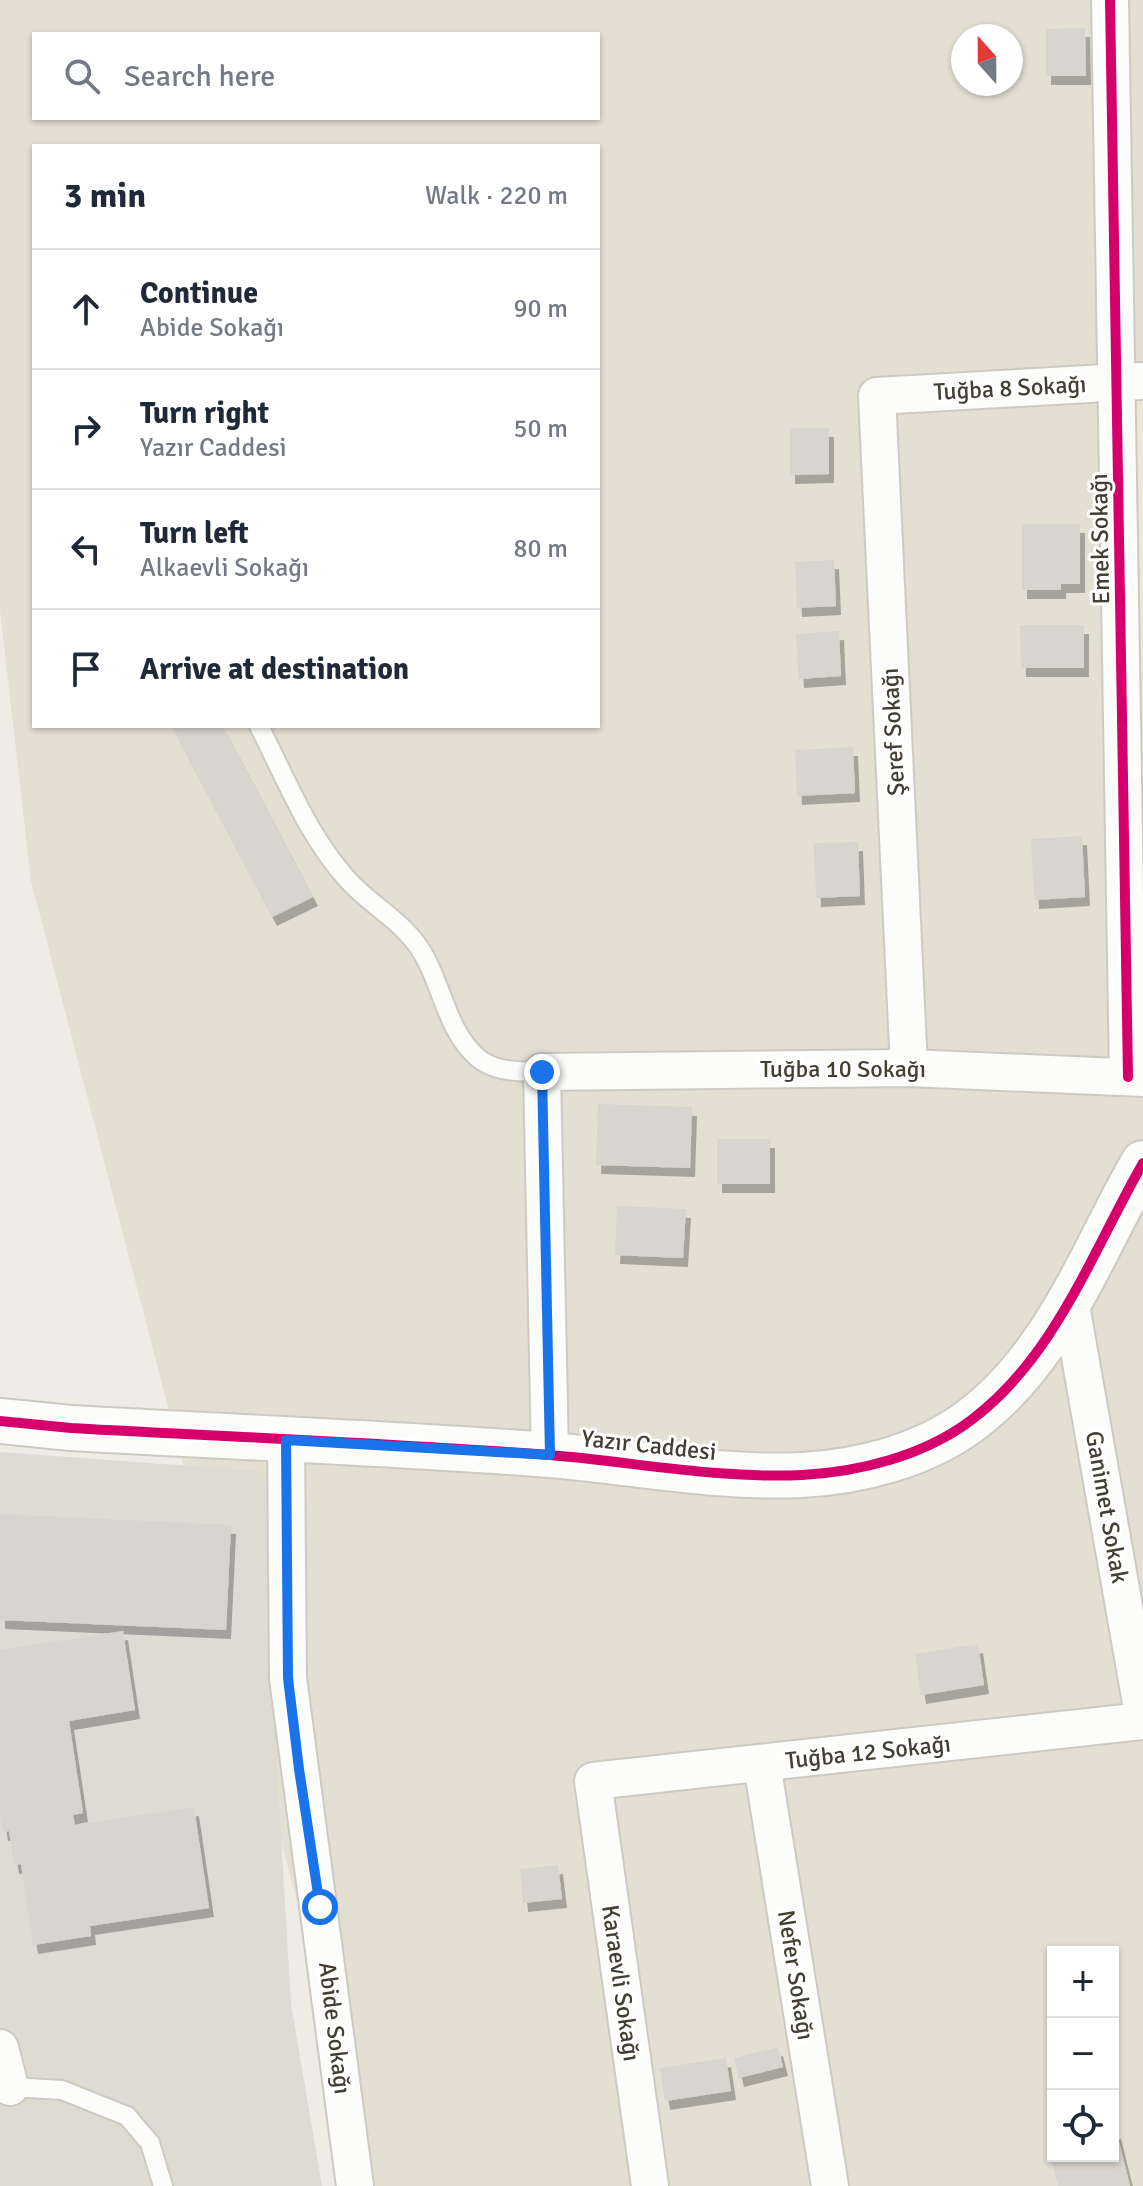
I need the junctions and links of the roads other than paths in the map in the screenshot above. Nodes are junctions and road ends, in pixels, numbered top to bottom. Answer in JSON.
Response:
{"nodes":[{"id":1,"x":1110,"y":0,"type":"edge"},
{"id":2,"x":1131,"y":381,"type":"edge"},
{"id":3,"x":877,"y":396,"type":"joint"},
{"id":4,"x":260,"y":728,"type":"edge"},
{"id":5,"x":909,"y":1068,"type":"junction"},
{"id":6,"x":542,"y":1072,"type":"junction"},
{"id":7,"x":1136,"y":1078,"type":"edge"},
{"id":8,"x":1143,"y":1163,"type":"edge"},
{"id":9,"x":1070,"y":1300,"type":"junction"},
{"id":10,"x":0,"y":1421,"type":"edge"},
{"id":11,"x":286,"y":1440,"type":"junction"},
{"id":12,"x":550,"y":1455,"type":"junction"},
{"id":13,"x":1137,"y":1644,"type":"edge"},
{"id":14,"x":1143,"y":1714,"type":"edge"},
{"id":15,"x":1143,"y":1721,"type":"edge"},
{"id":16,"x":762,"y":1764,"type":"junction"},
{"id":17,"x":593,"y":1781,"type":"joint"},
{"id":18,"x":0,"y":2048,"type":"edge"},
{"id":19,"x":10,"y":2087,"type":"joint"},
{"id":20,"x":163,"y":2186,"type":"edge"},
{"id":21,"x":355,"y":2186,"type":"edge"},
{"id":22,"x":650,"y":2186,"type":"edge"},
{"id":23,"x":830,"y":2186,"type":"edge"}],
"edges":[{"from":1,"to":2,"type":"street","name":"Emek Sokağı"},
{"from":2,"to":3,"type":"street","name":"Tuğba 8 Sokağı"},
{"from":2,"to":7,"type":"street","name":"Emek Sokağı"},
{"from":3,"to":5,"type":"street","name":"Şeref Sokağı"},
{"from":4,"to":6,"type":"lane"},
{"from":5,"to":6,"type":"street","name":"Tuğba 10 Sokağı"},
{"from":5,"to":7,"type":"street","name":"Tuğba 10 Sokağı"},
{"from":6,"to":12,"type":"street"},
{"from":8,"to":9,"type":"street","name":"Yazır Caddesi"},
{"from":9,"to":12,"type":"street","name":"Yazır Caddesi"},
{"from":9,"to":13,"type":"street","name":"Ganimet Sokak"},
{"from":10,"to":11,"type":"street","name":"Yazır Caddesi"},
{"from":11,"to":12,"type":"street","name":"Yazır Caddesi"},
{"from":11,"to":21,"type":"street","name":"Abide Sokağı"},
{"from":13,"to":14,"type":"street","name":"Ganimet Sokak"},
{"from":15,"to":16,"type":"street","name":"Tuğba 12 Sokağı"},
{"from":16,"to":17,"type":"street","name":"Tuğba 12 Sokağı"},
{"from":16,"to":23,"type":"street","name":"Nefer Sokağı"},
{"from":17,"to":22,"type":"street","name":"Karaevli Sokağı"},
{"from":18,"to":19,"type":"street"},
{"from":19,"to":20,"type":"lane"}]}
